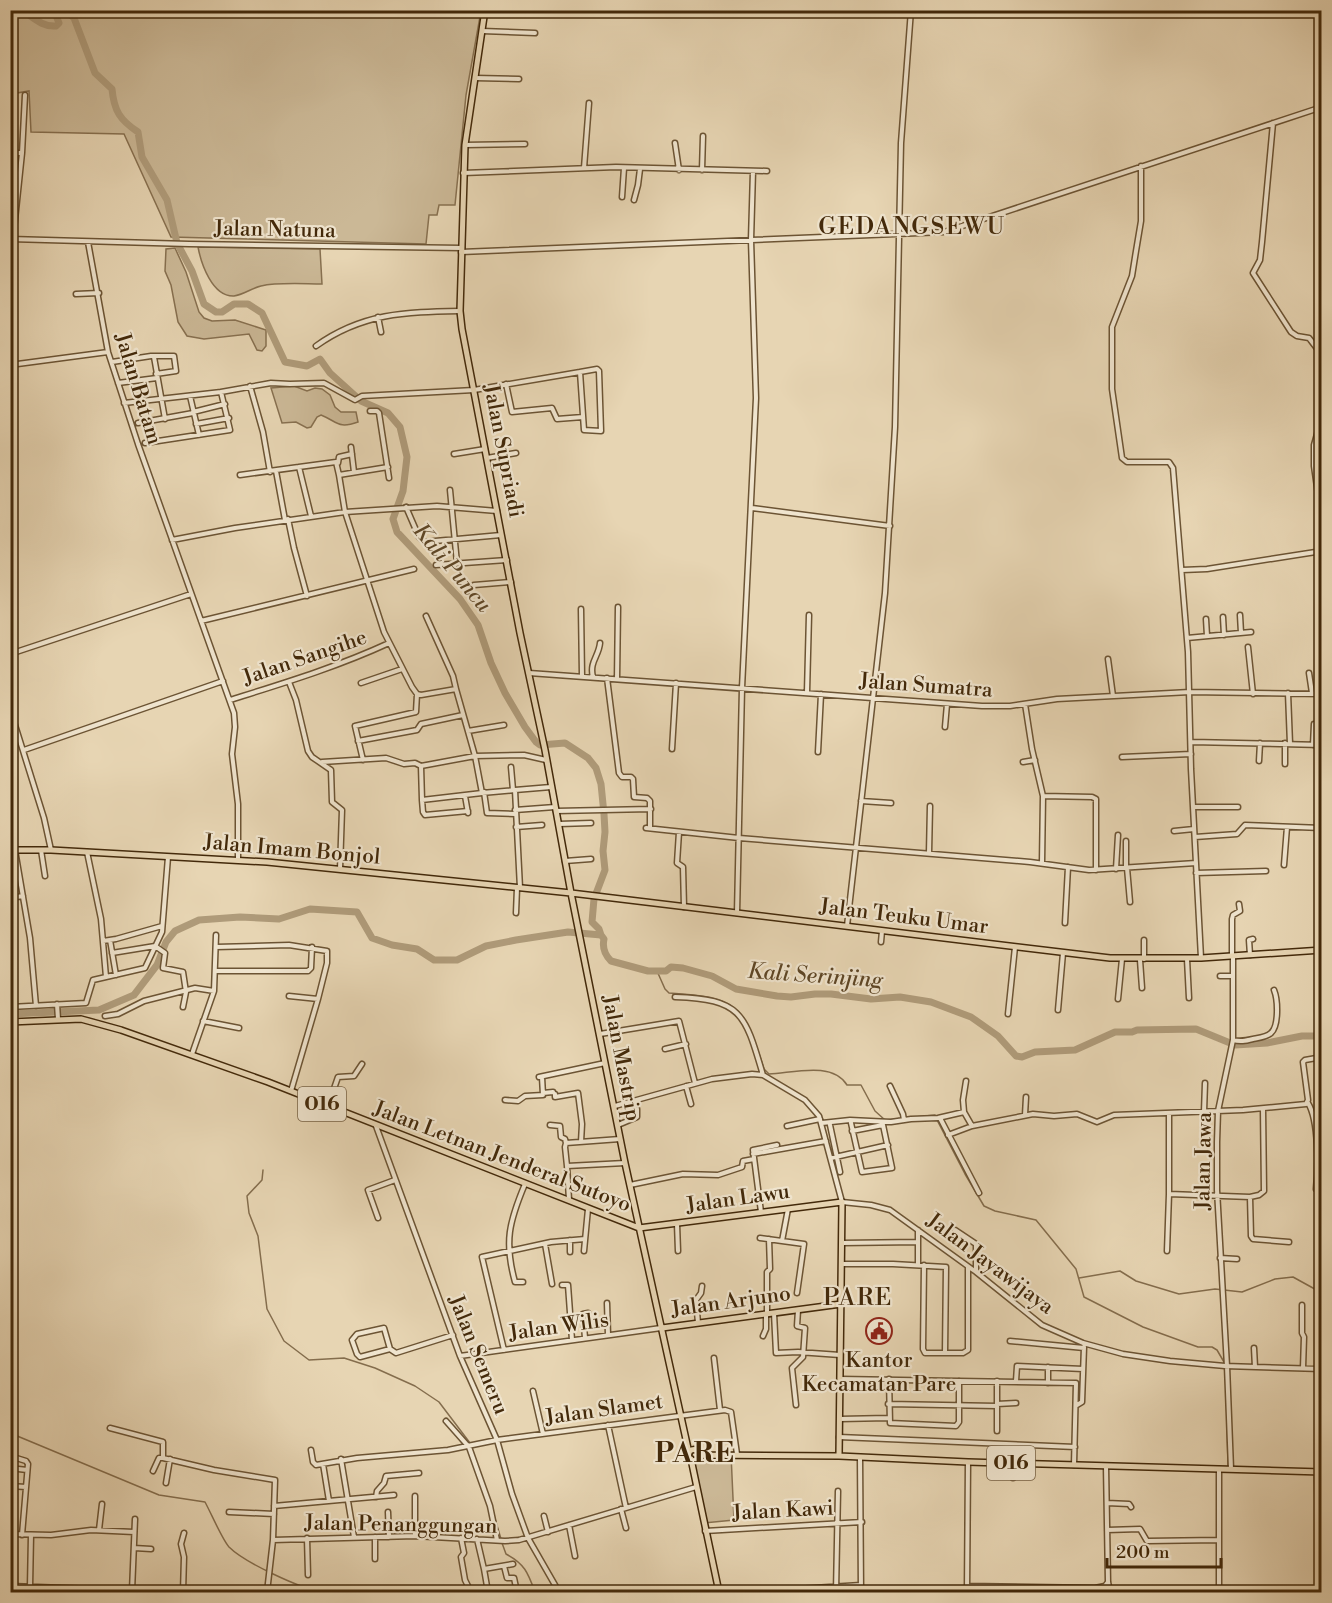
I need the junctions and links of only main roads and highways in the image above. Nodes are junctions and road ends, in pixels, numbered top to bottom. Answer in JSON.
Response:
{"nodes":[{"id":1,"x":485,"y":10,"type":"edge"},
{"id":2,"x":13,"y":850,"type":"edge"},
{"id":3,"x":571,"y":893,"type":"junction"},
{"id":4,"x":1322,"y":950,"type":"edge"},
{"id":5,"x":10,"y":1022,"type":"edge"},
{"id":6,"x":625,"y":1223,"type":"junction"},
{"id":7,"x":639,"y":1228,"type":"junction"},
{"id":8,"x":642,"y":1242,"type":"junction"},
{"id":9,"x":841,"y":1304,"type":"junction"},
{"id":10,"x":662,"y":1328,"type":"junction"},
{"id":11,"x":690,"y":1456,"type":"junction"},
{"id":12,"x":839,"y":1456,"type":"junction"},
{"id":13,"x":1319,"y":1472,"type":"edge"},
{"id":14,"x":719,"y":1593,"type":"edge"}],
"edges":[{"from":1,"to":3,"type":"main road","name":"Jalan Supriadi"},
{"from":2,"to":3,"type":"main road","name":"Jalan Imam Bonjol"},
{"from":3,"to":4,"type":"main road","name":"Jalan Teuku Umar"},
{"from":3,"to":7,"type":"main road","name":"Jalan Mastrip"},
{"from":5,"to":6,"type":"main road","name":"Jalan Letnan Jenderal Sutoyo","number":"016"},
{"from":6,"to":7,"type":"main road","name":"Jalan Letnan Jenderal Sutoyo","number":"016"},
{"from":6,"to":8,"type":"main road","number":"016"},
{"from":7,"to":8,"type":"main road","number":"016"},
{"from":7,"to":9,"type":"main road","name":"Jalan Lawu"},
{"from":8,"to":10,"type":"main road","number":"016"},
{"from":9,"to":10,"type":"main road","name":"Jalan Arjuno"},
{"from":9,"to":12,"type":"main road"},
{"from":10,"to":11,"type":"main road","number":"016"},
{"from":11,"to":12,"type":"main road","number":"016"},
{"from":11,"to":14,"type":"main road"},
{"from":12,"to":13,"type":"main road","number":"016"}]}
